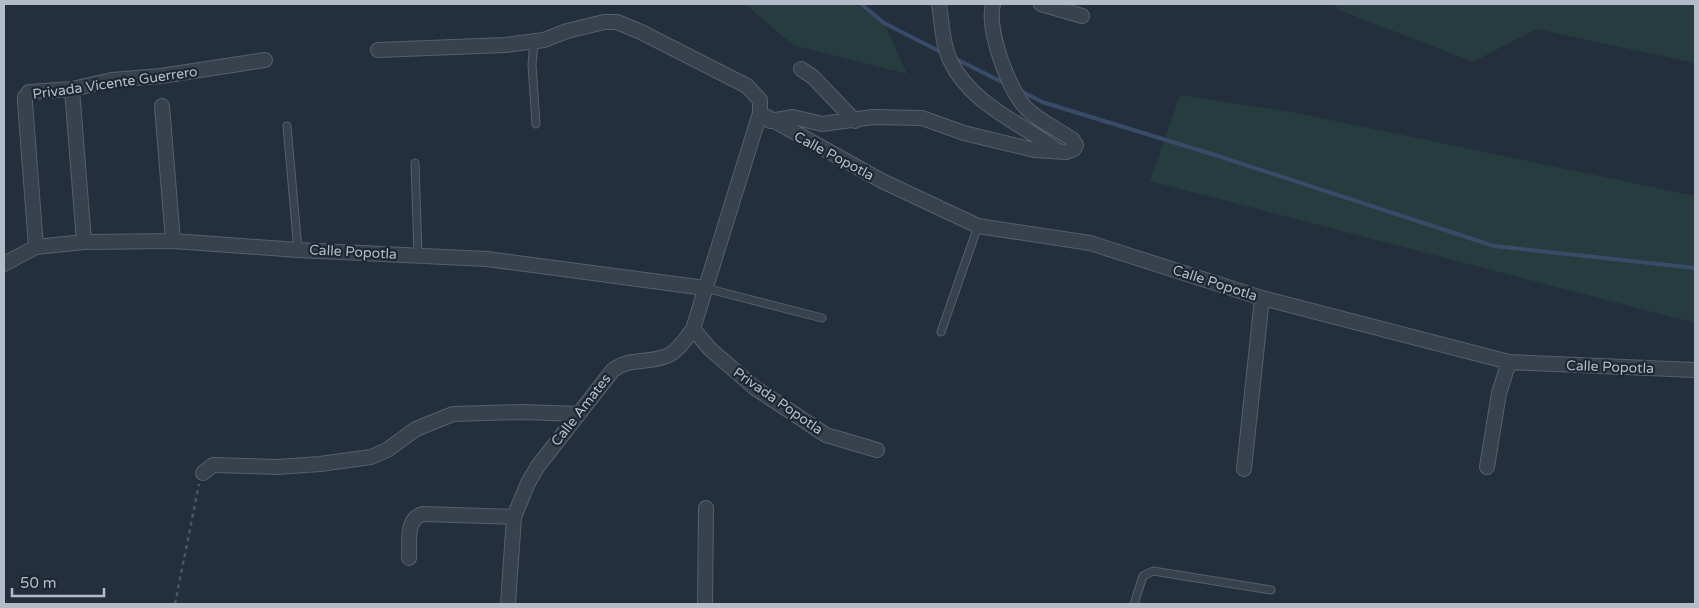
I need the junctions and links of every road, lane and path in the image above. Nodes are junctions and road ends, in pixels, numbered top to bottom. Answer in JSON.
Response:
{"nodes":[{"id":1,"x":939,"y":4,"type":"edge"},
{"id":2,"x":993,"y":4,"type":"edge"},
{"id":3,"x":1041,"y":4,"type":"edge"},
{"id":4,"x":1082,"y":16,"type":"dead end"},
{"id":5,"x":534,"y":42,"type":"junction"},
{"id":6,"x":378,"y":50,"type":"dead end"},
{"id":7,"x":265,"y":60,"type":"dead end"},
{"id":8,"x":801,"y":69,"type":"dead end"},
{"id":9,"x":72,"y":90,"type":"junction"},
{"id":10,"x":162,"y":106,"type":"dead end"},
{"id":11,"x":765,"y":117,"type":"junction"},
{"id":12,"x":855,"y":121,"type":"junction"},
{"id":13,"x":536,"y":124,"type":"dead end"},
{"id":14,"x":287,"y":126,"type":"dead end"},
{"id":15,"x":1057,"y":150,"type":"junction"},
{"id":16,"x":415,"y":163,"type":"dead end"},
{"id":17,"x":978,"y":226,"type":"junction"},
{"id":18,"x":173,"y":241,"type":"junction"},
{"id":19,"x":84,"y":242,"type":"junction"},
{"id":20,"x":36,"y":247,"type":"junction"},
{"id":21,"x":298,"y":250,"type":"junction"},
{"id":22,"x":418,"y":255,"type":"junction"},
{"id":23,"x":4,"y":264,"type":"edge"},
{"id":24,"x":705,"y":288,"type":"junction"},
{"id":25,"x":1262,"y":298,"type":"junction"},
{"id":26,"x":822,"y":318,"type":"dead end"},
{"id":27,"x":693,"y":329,"type":"junction"},
{"id":28,"x":941,"y":332,"type":"dead end"},
{"id":29,"x":1508,"y":362,"type":"junction"},
{"id":30,"x":1695,"y":370,"type":"edge"},
{"id":31,"x":578,"y":414,"type":"junction"},
{"id":32,"x":878,"y":450,"type":"dead end"},
{"id":33,"x":1487,"y":468,"type":"dead end"},
{"id":34,"x":1244,"y":469,"type":"dead end"},
{"id":35,"x":203,"y":473,"type":"joint"},
{"id":36,"x":706,"y":508,"type":"dead end"},
{"id":37,"x":514,"y":517,"type":"junction"},
{"id":38,"x":409,"y":558,"type":"dead end"},
{"id":39,"x":1271,"y":590,"type":"dead end"},
{"id":40,"x":175,"y":604,"type":"edge"},
{"id":41,"x":508,"y":604,"type":"edge"},
{"id":42,"x":705,"y":604,"type":"edge"},
{"id":43,"x":1134,"y":604,"type":"edge"}],
"edges":[{"from":1,"to":15,"type":"street"},
{"from":2,"to":15,"type":"street"},
{"from":3,"to":4,"type":"street"},
{"from":5,"to":6,"type":"street"},
{"from":5,"to":11,"type":"street"},
{"from":5,"to":13,"type":"lane"},
{"from":7,"to":9,"type":"street","name":"Privada Vicente Guerrero"},
{"from":8,"to":12,"type":"street"},
{"from":9,"to":19,"type":"street"},
{"from":9,"to":20,"type":"street","name":"Privada Vicente Guerrero"},
{"from":10,"to":18,"type":"street"},
{"from":11,"to":12,"type":"street"},
{"from":11,"to":17,"type":"street","name":"Calle Popotla"},
{"from":11,"to":24,"type":"street","name":"Calle Amates"},
{"from":12,"to":15,"type":"street"},
{"from":14,"to":21,"type":"lane"},
{"from":16,"to":22,"type":"lane"},
{"from":17,"to":25,"type":"street","name":"Calle Popotla"},
{"from":17,"to":28,"type":"lane"},
{"from":18,"to":19,"type":"street","name":"Calle Popotla"},
{"from":18,"to":21,"type":"street","name":"Calle Popotla"},
{"from":19,"to":20,"type":"street","name":"Calle Popotla"},
{"from":20,"to":23,"type":"street","name":"Calle Popotla"},
{"from":21,"to":22,"type":"street","name":"Calle Popotla"},
{"from":22,"to":24,"type":"street","name":"Calle Popotla"},
{"from":24,"to":26,"type":"lane"},
{"from":24,"to":27,"type":"street","name":"Calle Amates"},
{"from":25,"to":29,"type":"street","name":"Calle Popotla"},
{"from":25,"to":34,"type":"street"},
{"from":27,"to":31,"type":"street","name":"Calle Amates"},
{"from":27,"to":32,"type":"street","name":"Privada Popotla"},
{"from":29,"to":30,"type":"street","name":"Calle Popotla"},
{"from":29,"to":33,"type":"street"},
{"from":31,"to":35,"type":"street"},
{"from":31,"to":37,"type":"street","name":"Calle Amates"},
{"from":35,"to":40,"type":"path"},
{"from":36,"to":42,"type":"street"},
{"from":37,"to":38,"type":"street"},
{"from":37,"to":41,"type":"street","name":"Calle Amates"},
{"from":39,"to":43,"type":"lane"}]}
